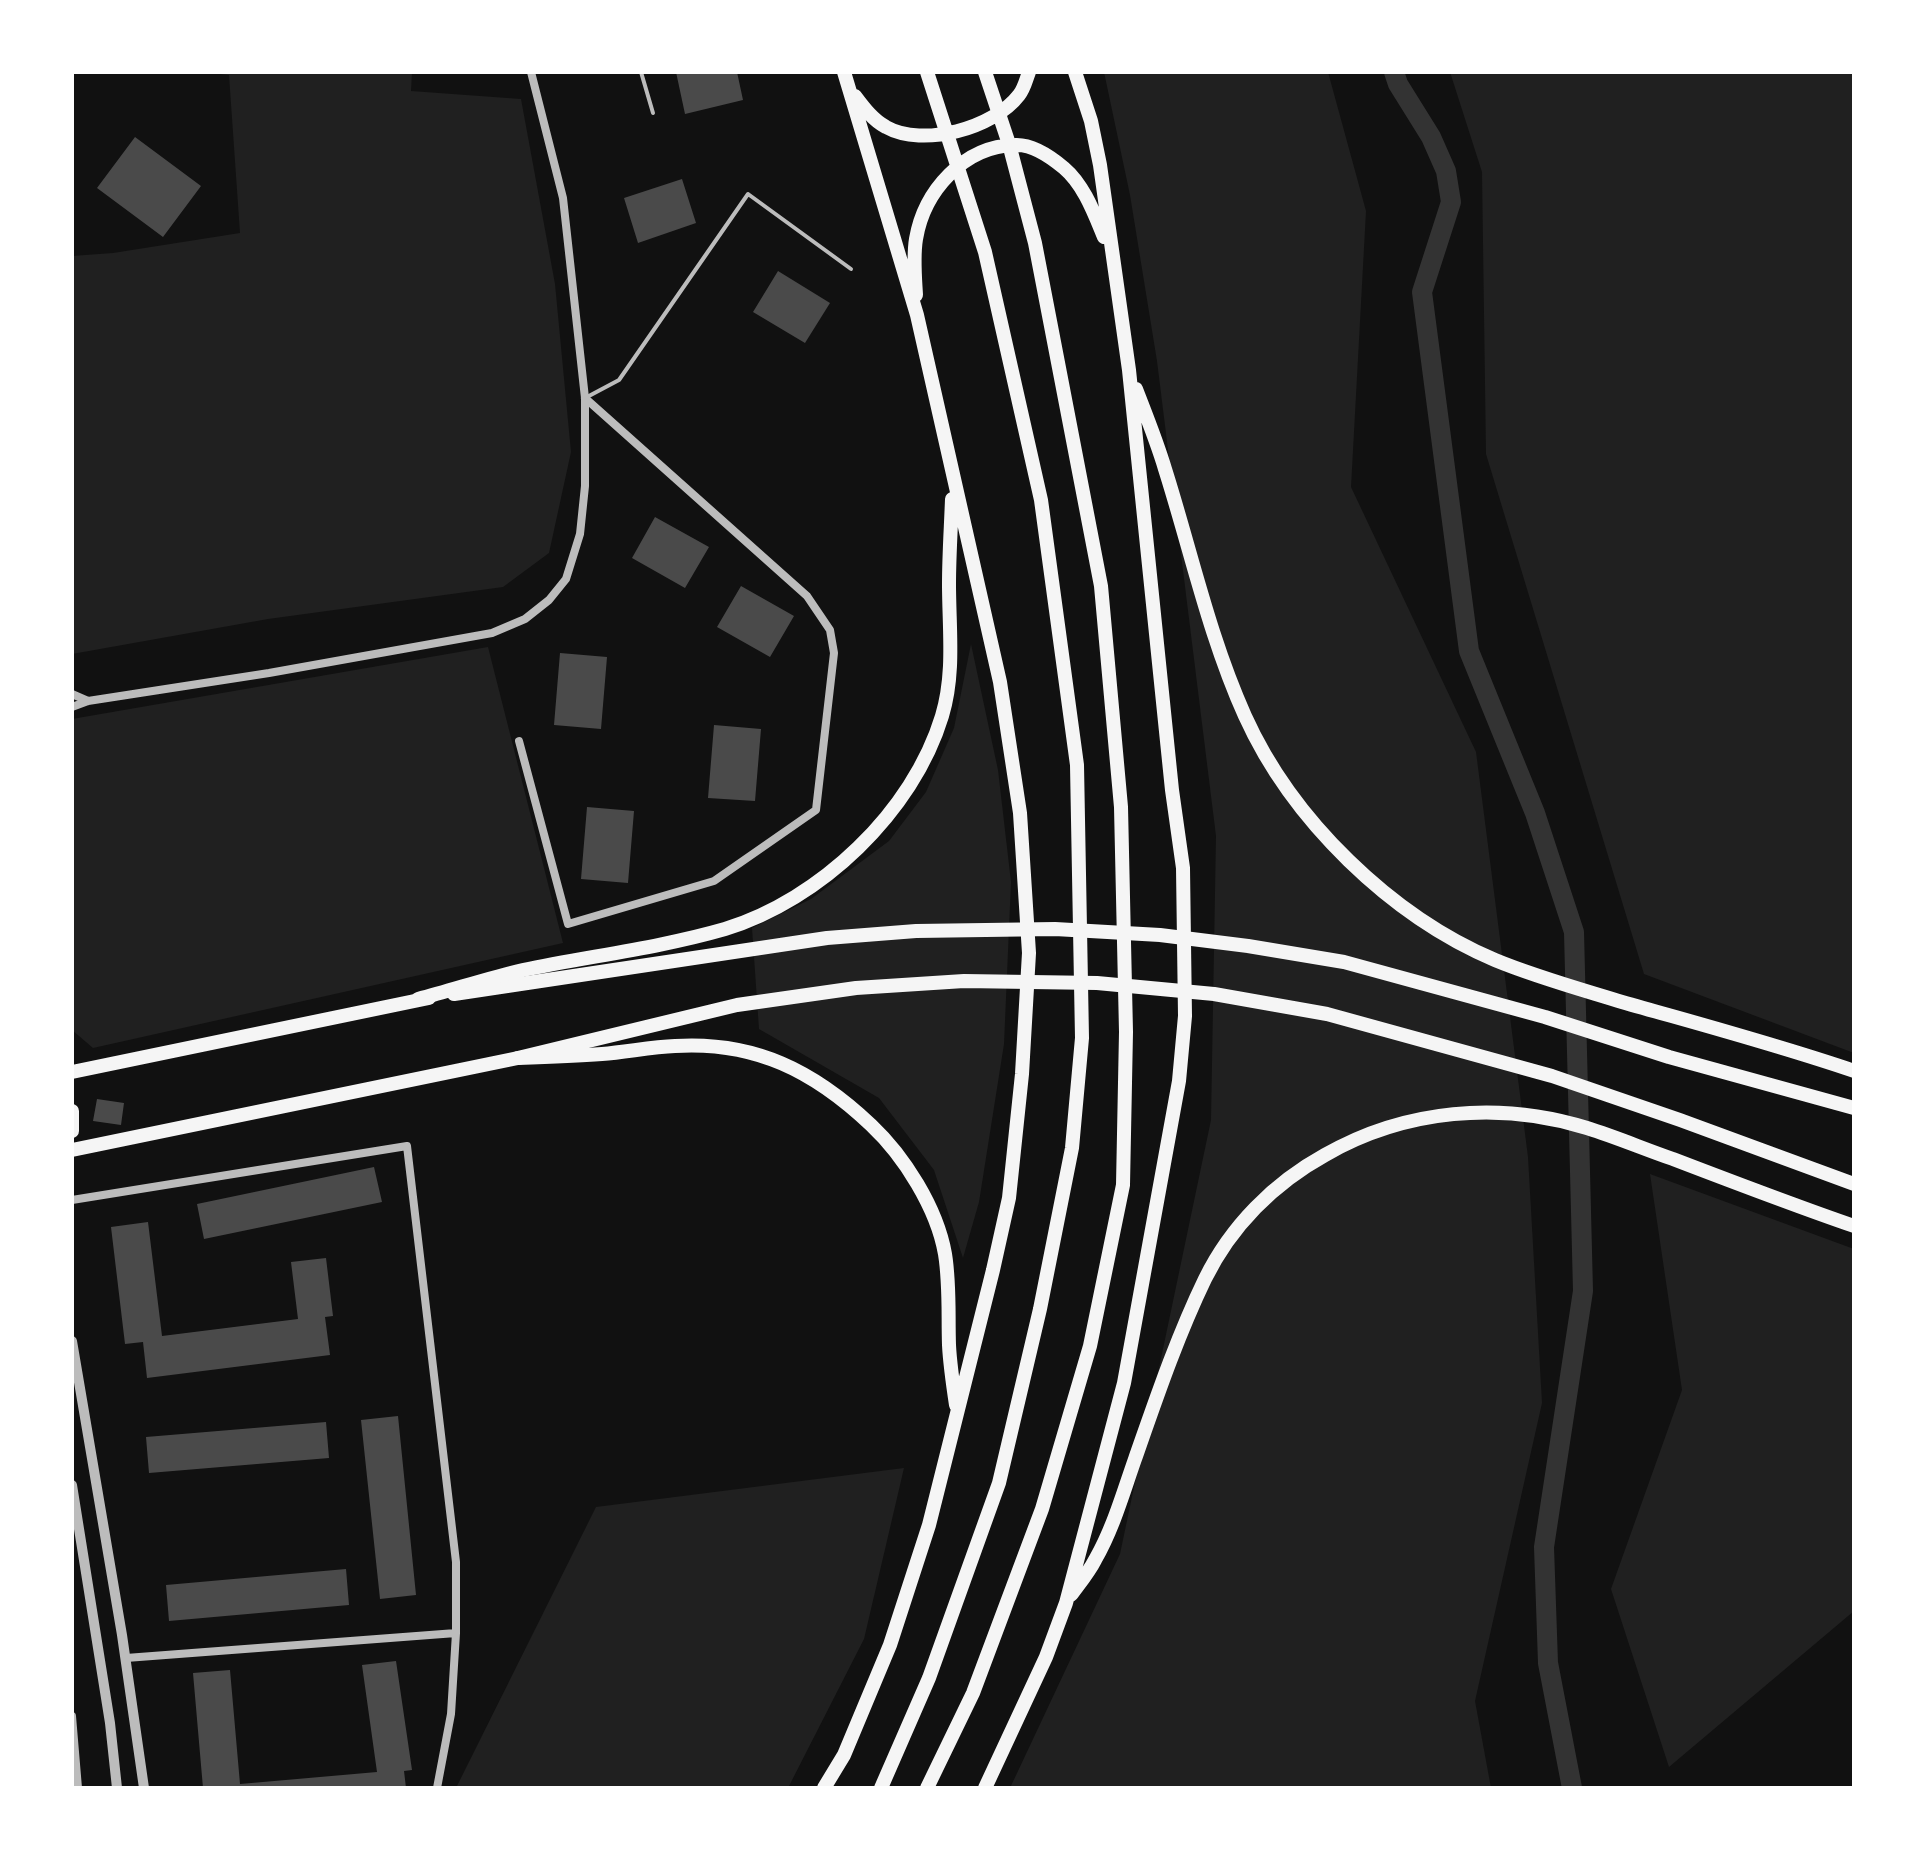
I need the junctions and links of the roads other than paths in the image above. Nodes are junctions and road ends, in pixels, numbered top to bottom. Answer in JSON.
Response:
{"nodes":[{"id":1,"x":531,"y":72,"type":"edge"},
{"id":2,"x":641,"y":72,"type":"edge"},
{"id":3,"x":844,"y":72,"type":"edge"},
{"id":4,"x":985,"y":72,"type":"edge"},
{"id":5,"x":1029,"y":72,"type":"edge"},
{"id":6,"x":1075,"y":72,"type":"edge"},
{"id":7,"x":927,"y":74,"type":"edge"},
{"id":8,"x":850,"y":89,"type":"junction"},
{"id":9,"x":653,"y":113,"type":"dead end"},
{"id":10,"x":1112,"y":255,"type":"junction"},
{"id":11,"x":851,"y":269,"type":"dead end"},
{"id":12,"x":917,"y":315,"type":"junction"},
{"id":13,"x":1129,"y":370,"type":"junction"},
{"id":14,"x":585,"y":398,"type":"junction"},
{"id":15,"x":952,"y":479,"type":"junction"},
{"id":16,"x":72,"y":694,"type":"edge"},
{"id":17,"x":88,"y":701,"type":"junction"},
{"id":18,"x":72,"y":707,"type":"edge"},
{"id":19,"x":519,"y":741,"type":"dead end"},
{"id":20,"x":418,"y":999,"type":"junction"},
{"id":21,"x":518,"y":1058,"type":"junction"},
{"id":22,"x":1854,"y":1071,"type":"edge"},
{"id":23,"x":72,"y":1072,"type":"edge"},
{"id":24,"x":1854,"y":1108,"type":"edge"},
{"id":25,"x":72,"y":1111,"type":"edge"},
{"id":26,"x":72,"y":1131,"type":"edge"},
{"id":27,"x":72,"y":1150,"type":"edge"},
{"id":28,"x":1854,"y":1184,"type":"edge"},
{"id":29,"x":72,"y":1200,"type":"edge"},
{"id":30,"x":1854,"y":1226,"type":"edge"},
{"id":31,"x":72,"y":1341,"type":"edge"},
{"id":32,"x":957,"y":1417,"type":"junction"},
{"id":33,"x":72,"y":1485,"type":"edge"},
{"id":34,"x":1066,"y":1603,"type":"junction"},
{"id":35,"x":456,"y":1633,"type":"junction"},
{"id":36,"x":126,"y":1658,"type":"junction"},
{"id":37,"x":72,"y":1716,"type":"edge"},
{"id":38,"x":78,"y":1788,"type":"edge"},
{"id":39,"x":117,"y":1788,"type":"edge"},
{"id":40,"x":144,"y":1788,"type":"edge"},
{"id":41,"x":437,"y":1788,"type":"edge"},
{"id":42,"x":824,"y":1788,"type":"edge"},
{"id":43,"x":881,"y":1788,"type":"edge"},
{"id":44,"x":927,"y":1788,"type":"edge"},
{"id":45,"x":985,"y":1788,"type":"edge"}],
"edges":[{"from":1,"to":14,"type":"street"},
{"from":2,"to":9,"type":"lane"},
{"from":3,"to":8,"type":"main road"},
{"from":4,"to":44,"type":"main road"},
{"from":5,"to":8,"type":"main road"},
{"from":6,"to":10,"type":"main road"},
{"from":7,"to":43,"type":"main road"},
{"from":8,"to":12,"type":"main road"},
{"from":10,"to":12,"type":"main road"},
{"from":10,"to":13,"type":"main road"},
{"from":11,"to":14,"type":"lane"},
{"from":12,"to":15,"type":"main road"},
{"from":13,"to":22,"type":"main road"},
{"from":13,"to":34,"type":"main road"},
{"from":14,"to":17,"type":"street"},
{"from":14,"to":19,"type":"street"},
{"from":15,"to":20,"type":"main road"},
{"from":15,"to":32,"type":"main road"},
{"from":16,"to":17,"type":"street"},
{"from":17,"to":18,"type":"street"},
{"from":20,"to":23,"type":"main road"},
{"from":20,"to":24,"type":"main road"},
{"from":21,"to":27,"type":"main road"},
{"from":21,"to":28,"type":"main road"},
{"from":21,"to":32,"type":"main road"},
{"from":25,"to":26,"type":"main road"},
{"from":29,"to":35,"type":"street"},
{"from":30,"to":34,"type":"main road"},
{"from":31,"to":36,"type":"street"},
{"from":32,"to":42,"type":"main road"},
{"from":33,"to":39,"type":"street"},
{"from":34,"to":45,"type":"main road"},
{"from":35,"to":36,"type":"street"},
{"from":35,"to":41,"type":"street"},
{"from":36,"to":40,"type":"street"},
{"from":37,"to":38,"type":"street"}]}
